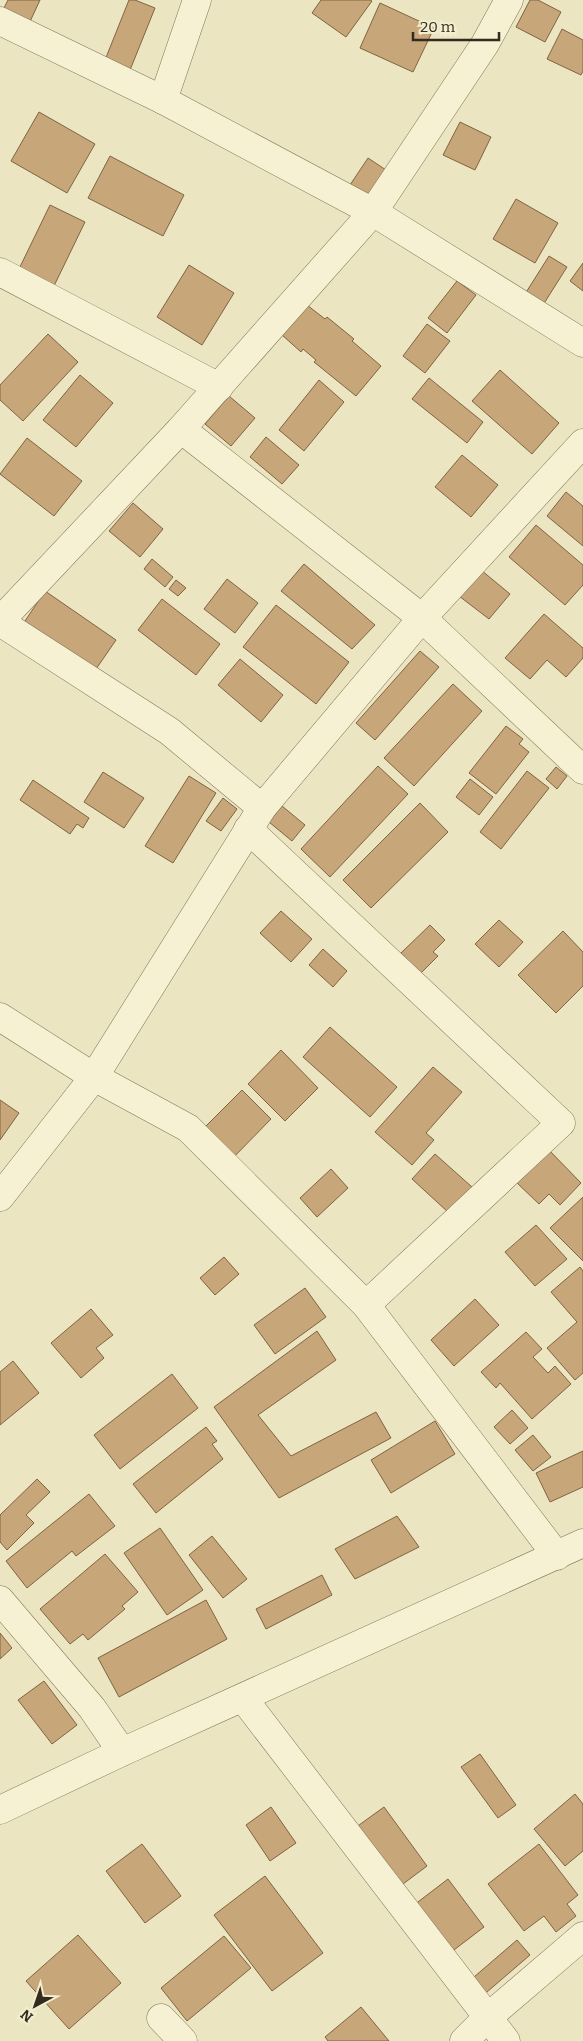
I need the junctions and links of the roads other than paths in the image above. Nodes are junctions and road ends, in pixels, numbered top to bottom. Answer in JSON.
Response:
{"nodes":[{"id":1,"x":197,"y":0,"type":"edge"},
{"id":2,"x":509,"y":0,"type":"edge"},
{"id":3,"x":0,"y":21,"type":"edge"},
{"id":4,"x":163,"y":100,"type":"junction"},
{"id":5,"x":372,"y":212,"type":"junction"},
{"id":6,"x":0,"y":272,"type":"edge"},
{"id":7,"x":583,"y":343,"type":"edge"},
{"id":8,"x":218,"y":387,"type":"junction"},
{"id":9,"x":181,"y":429,"type":"junction"},
{"id":10,"x":582,"y":446,"type":"edge"},
{"id":11,"x":422,"y":618,"type":"junction"},
{"id":12,"x":0,"y":622,"type":"edge"},
{"id":13,"x":583,"y":770,"type":"edge"},
{"id":14,"x":255,"y":818,"type":"junction"},
{"id":15,"x":0,"y":1017,"type":"edge"},
{"id":16,"x":94,"y":1077,"type":"junction"},
{"id":17,"x":0,"y":1196,"type":"edge"},
{"id":18,"x":366,"y":1305,"type":"junction"},
{"id":19,"x":583,"y":1543,"type":"edge"},
{"id":20,"x":557,"y":1556,"type":"junction"},
{"id":21,"x":0,"y":1600,"type":"edge"},
{"id":22,"x":243,"y":1698,"type":"junction"},
{"id":23,"x":122,"y":1752,"type":"junction"},
{"id":24,"x":0,"y":1810,"type":"edge"},
{"id":25,"x":583,"y":1936,"type":"edge"},
{"id":26,"x":161,"y":2018,"type":"dead end"},
{"id":27,"x":487,"y":2018,"type":"junction"},
{"id":28,"x":183,"y":2041,"type":"edge"},
{"id":29,"x":464,"y":2041,"type":"edge"},
{"id":30,"x":506,"y":2041,"type":"edge"}],
"edges":[{"from":1,"to":4,"type":"street"},
{"from":2,"to":5,"type":"street"},
{"from":3,"to":4,"type":"street"},
{"from":4,"to":5,"type":"street"},
{"from":5,"to":7,"type":"street"},
{"from":5,"to":8,"type":"street"},
{"from":6,"to":8,"type":"street"},
{"from":8,"to":9,"type":"street"},
{"from":9,"to":11,"type":"street"},
{"from":9,"to":12,"type":"street"},
{"from":10,"to":11,"type":"street"},
{"from":11,"to":13,"type":"street"},
{"from":11,"to":14,"type":"street"},
{"from":12,"to":14,"type":"street"},
{"from":14,"to":16,"type":"street"},
{"from":14,"to":18,"type":"street"},
{"from":15,"to":16,"type":"street"},
{"from":16,"to":17,"type":"street"},
{"from":16,"to":18,"type":"street"},
{"from":18,"to":20,"type":"street"},
{"from":19,"to":20,"type":"street"},
{"from":20,"to":22,"type":"street"},
{"from":21,"to":23,"type":"street"},
{"from":22,"to":23,"type":"street"},
{"from":22,"to":27,"type":"street"},
{"from":23,"to":24,"type":"street"},
{"from":25,"to":27,"type":"street"},
{"from":26,"to":28,"type":"street"},
{"from":27,"to":29,"type":"street"},
{"from":27,"to":30,"type":"street"}]}
